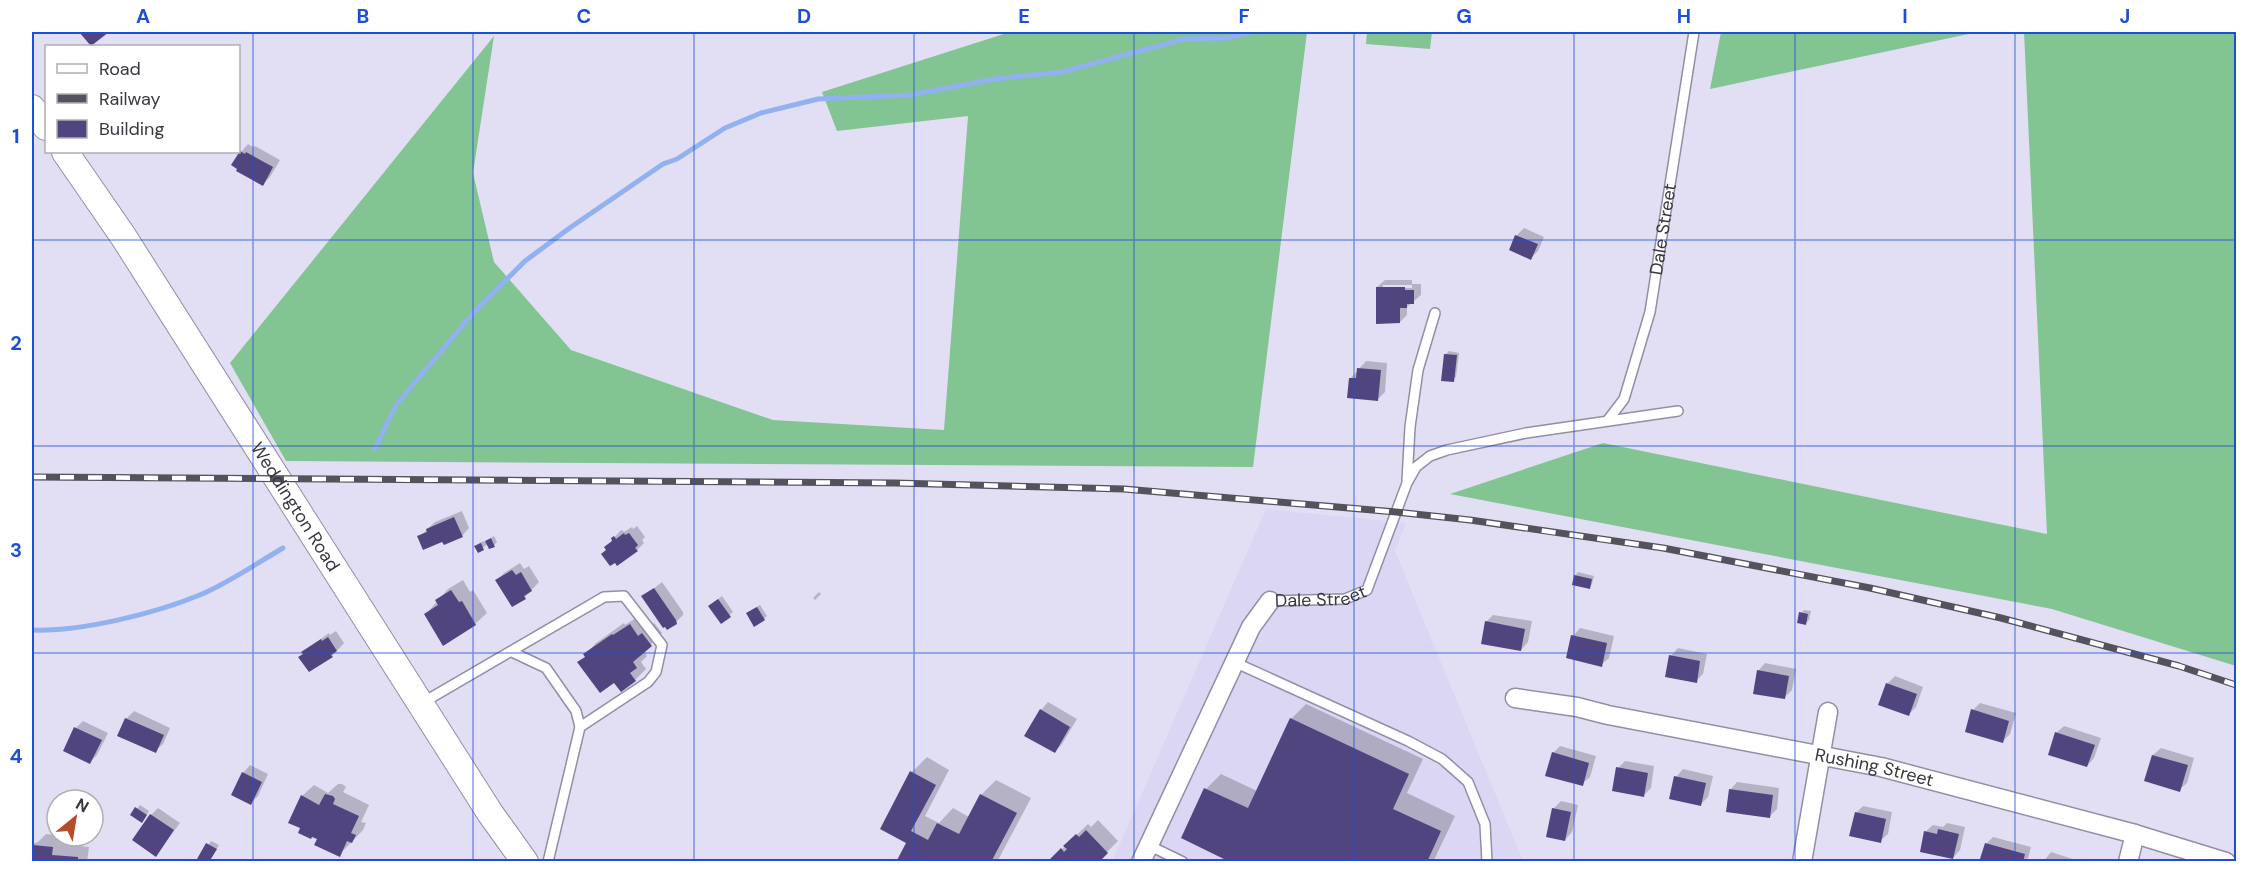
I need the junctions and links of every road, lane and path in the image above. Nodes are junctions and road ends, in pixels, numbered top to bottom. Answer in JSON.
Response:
{"nodes":[{"id":1,"x":1694,"y":32,"type":"edge"},
{"id":2,"x":32,"y":108,"type":"edge"},
{"id":3,"x":45,"y":126,"type":"edge"},
{"id":4,"x":66,"y":153,"type":"edge"},
{"id":5,"x":1435,"y":313,"type":"dead end"},
{"id":6,"x":1678,"y":411,"type":"dead end"},
{"id":7,"x":1608,"y":420,"type":"junction"},
{"id":8,"x":1407,"y":483,"type":"junction"},
{"id":9,"x":1270,"y":601,"type":"joint"},
{"id":10,"x":512,"y":652,"type":"junction"},
{"id":11,"x":1234,"y":662,"type":"junction"},
{"id":12,"x":1515,"y":698,"type":"dead end"},
{"id":13,"x":420,"y":704,"type":"junction"},
{"id":14,"x":1828,"y":712,"type":"dead end"},
{"id":15,"x":580,"y":727,"type":"junction"},
{"id":16,"x":1821,"y":755,"type":"junction"},
{"id":17,"x":2135,"y":834,"type":"junction"},
{"id":18,"x":1144,"y":853,"type":"edge"},
{"id":19,"x":525,"y":861,"type":"edge"},
{"id":20,"x":548,"y":861,"type":"edge"},
{"id":21,"x":1183,"y":861,"type":"edge"},
{"id":22,"x":1487,"y":861,"type":"edge"},
{"id":23,"x":1802,"y":861,"type":"edge"},
{"id":24,"x":2128,"y":861,"type":"edge"},
{"id":25,"x":2226,"y":861,"type":"edge"}],
"edges":[{"from":1,"to":7,"type":"lane","name":"Dale Street"},
{"from":2,"to":3,"type":"main road"},
{"from":4,"to":13,"type":"main road","name":"Weddington Road"},
{"from":5,"to":8,"type":"lane"},
{"from":6,"to":7,"type":"lane","name":"Dale Street"},
{"from":7,"to":8,"type":"lane","name":"Dale Street"},
{"from":8,"to":9,"type":"lane","name":"Dale Street"},
{"from":9,"to":11,"type":"street","name":"Dale Street"},
{"from":10,"to":13,"type":"lane"},
{"from":10,"to":15,"type":"lane"},
{"from":10,"to":15,"type":"lane"},
{"from":11,"to":18,"type":"street","name":"Dale Street"},
{"from":11,"to":22,"type":"lane"},
{"from":12,"to":16,"type":"street","name":"Rushing Street"},
{"from":13,"to":19,"type":"main road","name":"Weddington Road"},
{"from":14,"to":16,"type":"street"},
{"from":15,"to":20,"type":"lane"},
{"from":16,"to":17,"type":"street","name":"Rushing Street"},
{"from":16,"to":23,"type":"street"},
{"from":17,"to":24,"type":"street"},
{"from":17,"to":25,"type":"street","name":"Rushing Street"},
{"from":18,"to":21,"type":"lane"}]}
